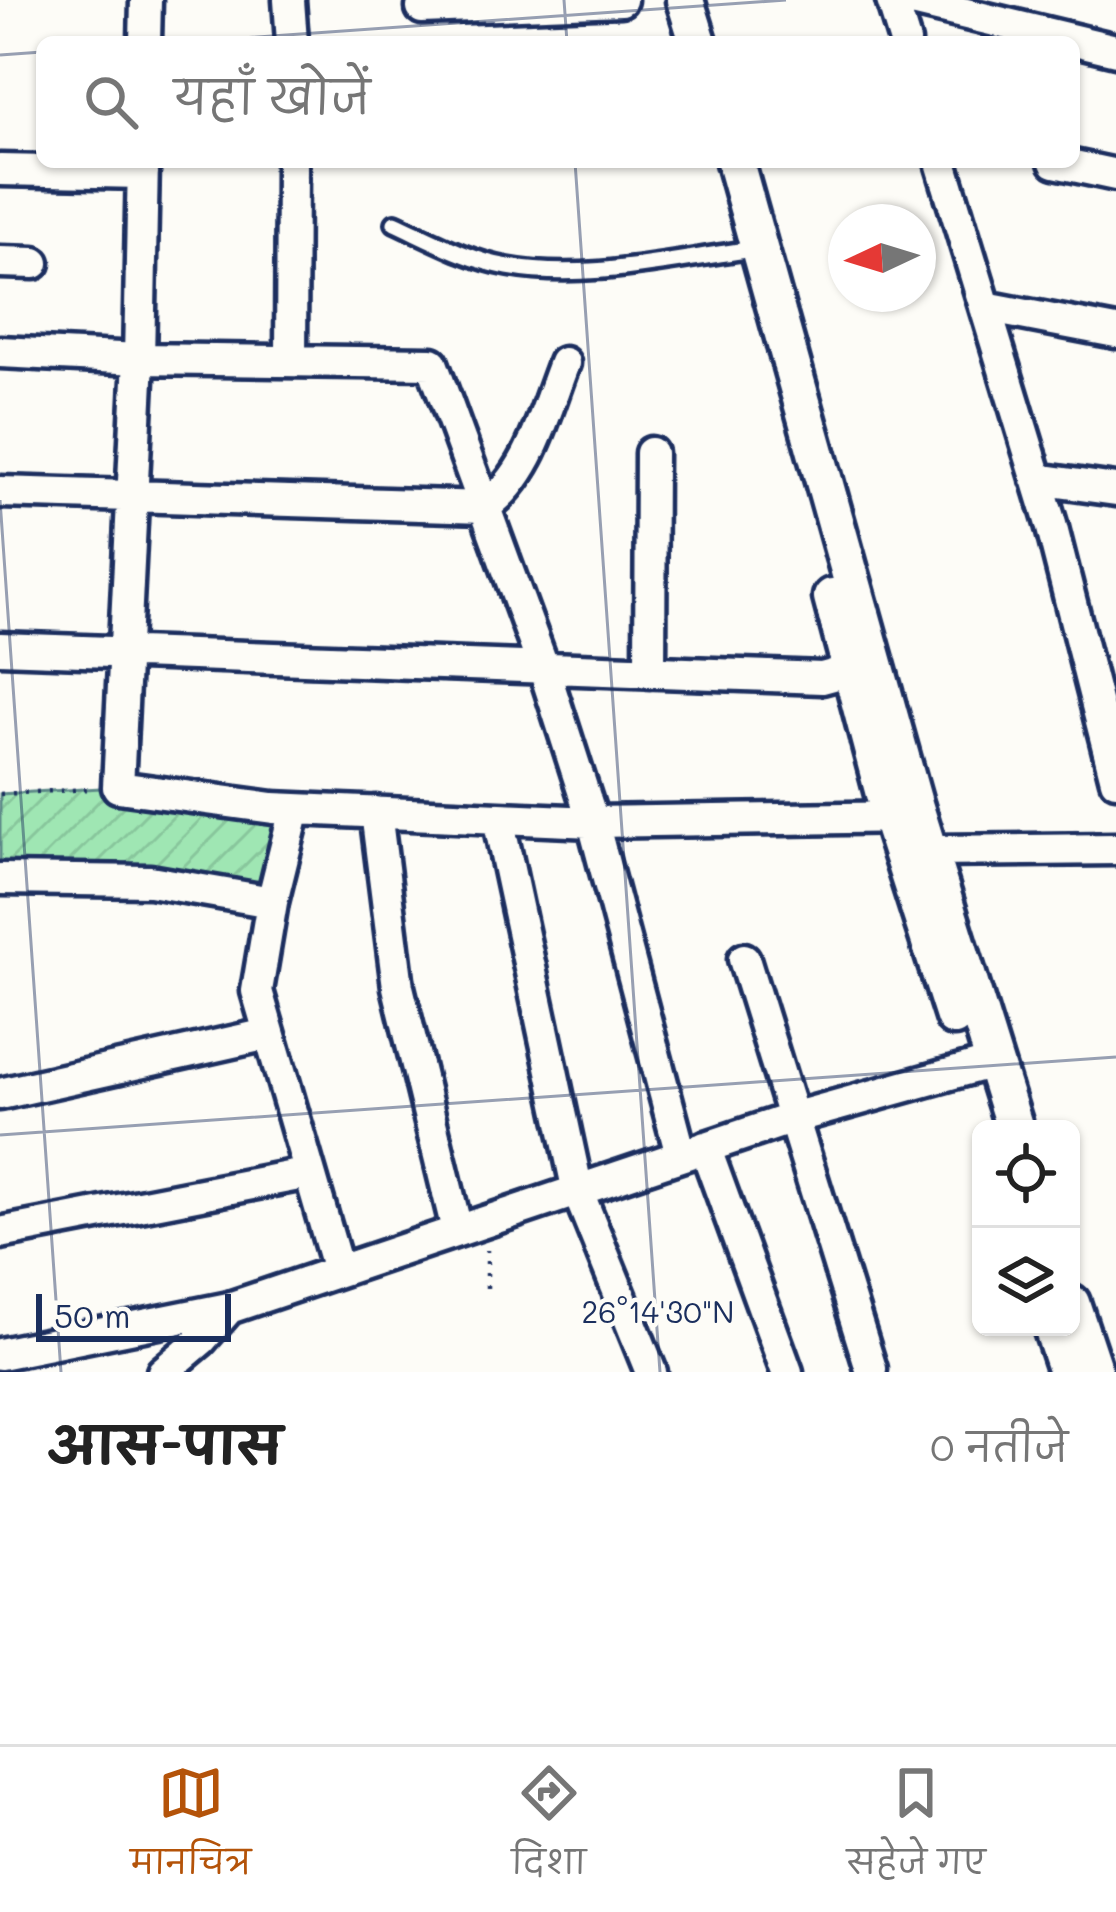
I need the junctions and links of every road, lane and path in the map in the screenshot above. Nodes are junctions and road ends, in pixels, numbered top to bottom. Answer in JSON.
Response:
{"nodes":[{"id":1,"x":146,"y":0,"type":"edge"},
{"id":2,"x":289,"y":0,"type":"edge"},
{"id":3,"x":621,"y":0,"type":"edge"},
{"id":4,"x":661,"y":0,"type":"edge"},
{"id":5,"x":685,"y":0,"type":"edge"},
{"id":6,"x":892,"y":0,"type":"edge"},
{"id":7,"x":908,"y":0,"type":"edge"},
{"id":8,"x":422,"y":8,"type":"dead end"},
{"id":9,"x":146,"y":36,"type":"edge"},
{"id":10,"x":292,"y":36,"type":"edge"},
{"id":11,"x":673,"y":36,"type":"edge"},
{"id":12,"x":696,"y":36,"type":"edge"},
{"id":13,"x":903,"y":36,"type":"edge"},
{"id":14,"x":1058,"y":36,"type":"edge"},
{"id":15,"x":1080,"y":41,"type":"edge"},
{"id":16,"x":1116,"y":50,"type":"edge"},
{"id":17,"x":1080,"y":167,"type":"edge"},
{"id":18,"x":143,"y":168,"type":"edge"},
{"id":19,"x":292,"y":168,"type":"edge"},
{"id":20,"x":715,"y":168,"type":"edge"},
{"id":21,"x":737,"y":168,"type":"edge"},
{"id":22,"x":943,"y":168,"type":"edge"},
{"id":23,"x":0,"y":170,"type":"edge"},
{"id":24,"x":1116,"y":175,"type":"edge"},
{"id":25,"x":395,"y":223,"type":"dead end"},
{"id":26,"x":740,"y":251,"type":"junction"},
{"id":27,"x":0,"y":262,"type":"edge"},
{"id":28,"x":34,"y":263,"type":"dead end"},
{"id":29,"x":985,"y":307,"type":"junction"},
{"id":30,"x":1116,"y":332,"type":"edge"},
{"id":31,"x":0,"y":352,"type":"edge"},
{"id":32,"x":139,"y":359,"type":"junction"},
{"id":33,"x":291,"y":361,"type":"junction"},
{"id":34,"x":564,"y":363,"type":"dead end"},
{"id":35,"x":651,"y":453,"type":"dead end"},
{"id":36,"x":1037,"y":479,"type":"junction"},
{"id":37,"x":1116,"y":490,"type":"edge"},
{"id":38,"x":0,"y":492,"type":"edge"},
{"id":39,"x":131,"y":496,"type":"junction"},
{"id":40,"x":485,"y":507,"type":"junction"},
{"id":41,"x":0,"y":648,"type":"edge"},
{"id":42,"x":122,"y":654,"type":"junction"},
{"id":43,"x":544,"y":669,"type":"junction"},
{"id":44,"x":851,"y":670,"type":"junction"},
{"id":45,"x":650,"y":672,"type":"junction"},
{"id":46,"x":1116,"y":780,"type":"edge"},
{"id":47,"x":118,"y":787,"type":"junction"},
{"id":48,"x":0,"y":794,"type":"edge"},
{"id":49,"x":295,"y":809,"type":"junction"},
{"id":50,"x":376,"y":812,"type":"junction"},
{"id":51,"x":498,"y":818,"type":"junction"},
{"id":52,"x":593,"y":822,"type":"junction"},
{"id":53,"x":912,"y":828,"type":"junction"},
{"id":54,"x":1116,"y":849,"type":"edge"},
{"id":55,"x":0,"y":879,"type":"edge"},
{"id":56,"x":272,"y":902,"type":"junction"},
{"id":57,"x":744,"y":958,"type":"dead end"},
{"id":58,"x":268,"y":1034,"type":"junction"},
{"id":59,"x":981,"y":1065,"type":"junction"},
{"id":60,"x":0,"y":1094,"type":"edge"},
{"id":61,"x":796,"y":1117,"type":"junction"},
{"id":62,"x":987,"y":1120,"type":"edge"},
{"id":63,"x":1010,"y":1120,"type":"edge"},
{"id":64,"x":693,"y":1151,"type":"junction"},
{"id":65,"x":309,"y":1173,"type":"junction"},
{"id":66,"x":578,"y":1192,"type":"junction"},
{"id":67,"x":487,"y":1220,"type":"junction"},
{"id":68,"x":457,"y":1230,"type":"junction"},
{"id":69,"x":0,"y":1233,"type":"edge"},
{"id":70,"x":338,"y":1270,"type":"junction"},
{"id":71,"x":487,"y":1288,"type":"dead end"},
{"id":72,"x":229,"y":1308,"type":"junction"},
{"id":73,"x":1080,"y":1330,"type":"edge"},
{"id":74,"x":1055,"y":1336,"type":"edge"},
{"id":75,"x":0,"y":1354,"type":"edge"},
{"id":76,"x":871,"y":1369,"type":"edge"},
{"id":77,"x":163,"y":1372,"type":"edge"},
{"id":78,"x":651,"y":1372,"type":"edge"},
{"id":79,"x":788,"y":1372,"type":"edge"},
{"id":80,"x":1067,"y":1372,"type":"edge"},
{"id":81,"x":1094,"y":1372,"type":"edge"}],
"edges":[{"from":1,"to":9,"type":"street"},
{"from":2,"to":10,"type":"street"},
{"from":3,"to":8,"type":"street"},
{"from":4,"to":11,"type":"street"},
{"from":5,"to":12,"type":"street"},
{"from":6,"to":13,"type":"street"},
{"from":7,"to":14,"type":"street"},
{"from":15,"to":16,"type":"street"},
{"from":17,"to":24,"type":"street"},
{"from":18,"to":23,"type":"street"},
{"from":18,"to":32,"type":"street"},
{"from":19,"to":33,"type":"street"},
{"from":20,"to":26,"type":"street"},
{"from":21,"to":53,"type":"street"},
{"from":22,"to":29,"type":"street"},
{"from":25,"to":26,"type":"lane"},
{"from":26,"to":44,"type":"street"},
{"from":27,"to":28,"type":"street"},
{"from":29,"to":30,"type":"street"},
{"from":29,"to":36,"type":"street"},
{"from":31,"to":32,"type":"street"},
{"from":32,"to":33,"type":"street"},
{"from":32,"to":39,"type":"street"},
{"from":33,"to":40,"type":"street"},
{"from":34,"to":40,"type":"street"},
{"from":35,"to":45,"type":"street"},
{"from":36,"to":37,"type":"street"},
{"from":36,"to":46,"type":"street"},
{"from":38,"to":39,"type":"street"},
{"from":39,"to":40,"type":"street"},
{"from":39,"to":42,"type":"street"},
{"from":40,"to":43,"type":"street"},
{"from":41,"to":42,"type":"street"},
{"from":42,"to":43,"type":"street"},
{"from":42,"to":47,"type":"street"},
{"from":43,"to":45,"type":"street"},
{"from":43,"to":52,"type":"street"},
{"from":44,"to":45,"type":"street"},
{"from":44,"to":53,"type":"street"},
{"from":47,"to":48,"type":"path"},
{"from":47,"to":49,"type":"street"},
{"from":49,"to":50,"type":"street"},
{"from":49,"to":56,"type":"street"},
{"from":50,"to":51,"type":"street"},
{"from":50,"to":68,"type":"street"},
{"from":51,"to":52,"type":"street"},
{"from":51,"to":66,"type":"street"},
{"from":52,"to":53,"type":"street"},
{"from":52,"to":64,"type":"street"},
{"from":53,"to":54,"type":"street"},
{"from":53,"to":59,"type":"street"},
{"from":53,"to":59,"type":"street"},
{"from":55,"to":56,"type":"street"},
{"from":56,"to":58,"type":"street"},
{"from":57,"to":61,"type":"street"},
{"from":58,"to":60,"type":"street"},
{"from":58,"to":65,"type":"street"},
{"from":59,"to":61,"type":"street"},
{"from":59,"to":62,"type":"street"},
{"from":59,"to":63,"type":"street"},
{"from":61,"to":64,"type":"street"},
{"from":61,"to":76,"type":"street"},
{"from":64,"to":66,"type":"street"},
{"from":64,"to":79,"type":"street"},
{"from":65,"to":69,"type":"street"},
{"from":65,"to":70,"type":"street"},
{"from":66,"to":67,"type":"street"},
{"from":66,"to":78,"type":"street"},
{"from":67,"to":68,"type":"street"},
{"from":67,"to":71,"type":"path"},
{"from":68,"to":70,"type":"street"},
{"from":70,"to":72,"type":"street"},
{"from":72,"to":75,"type":"street"},
{"from":72,"to":77,"type":"street"},
{"from":73,"to":81,"type":"street"},
{"from":74,"to":80,"type":"street"}]}
